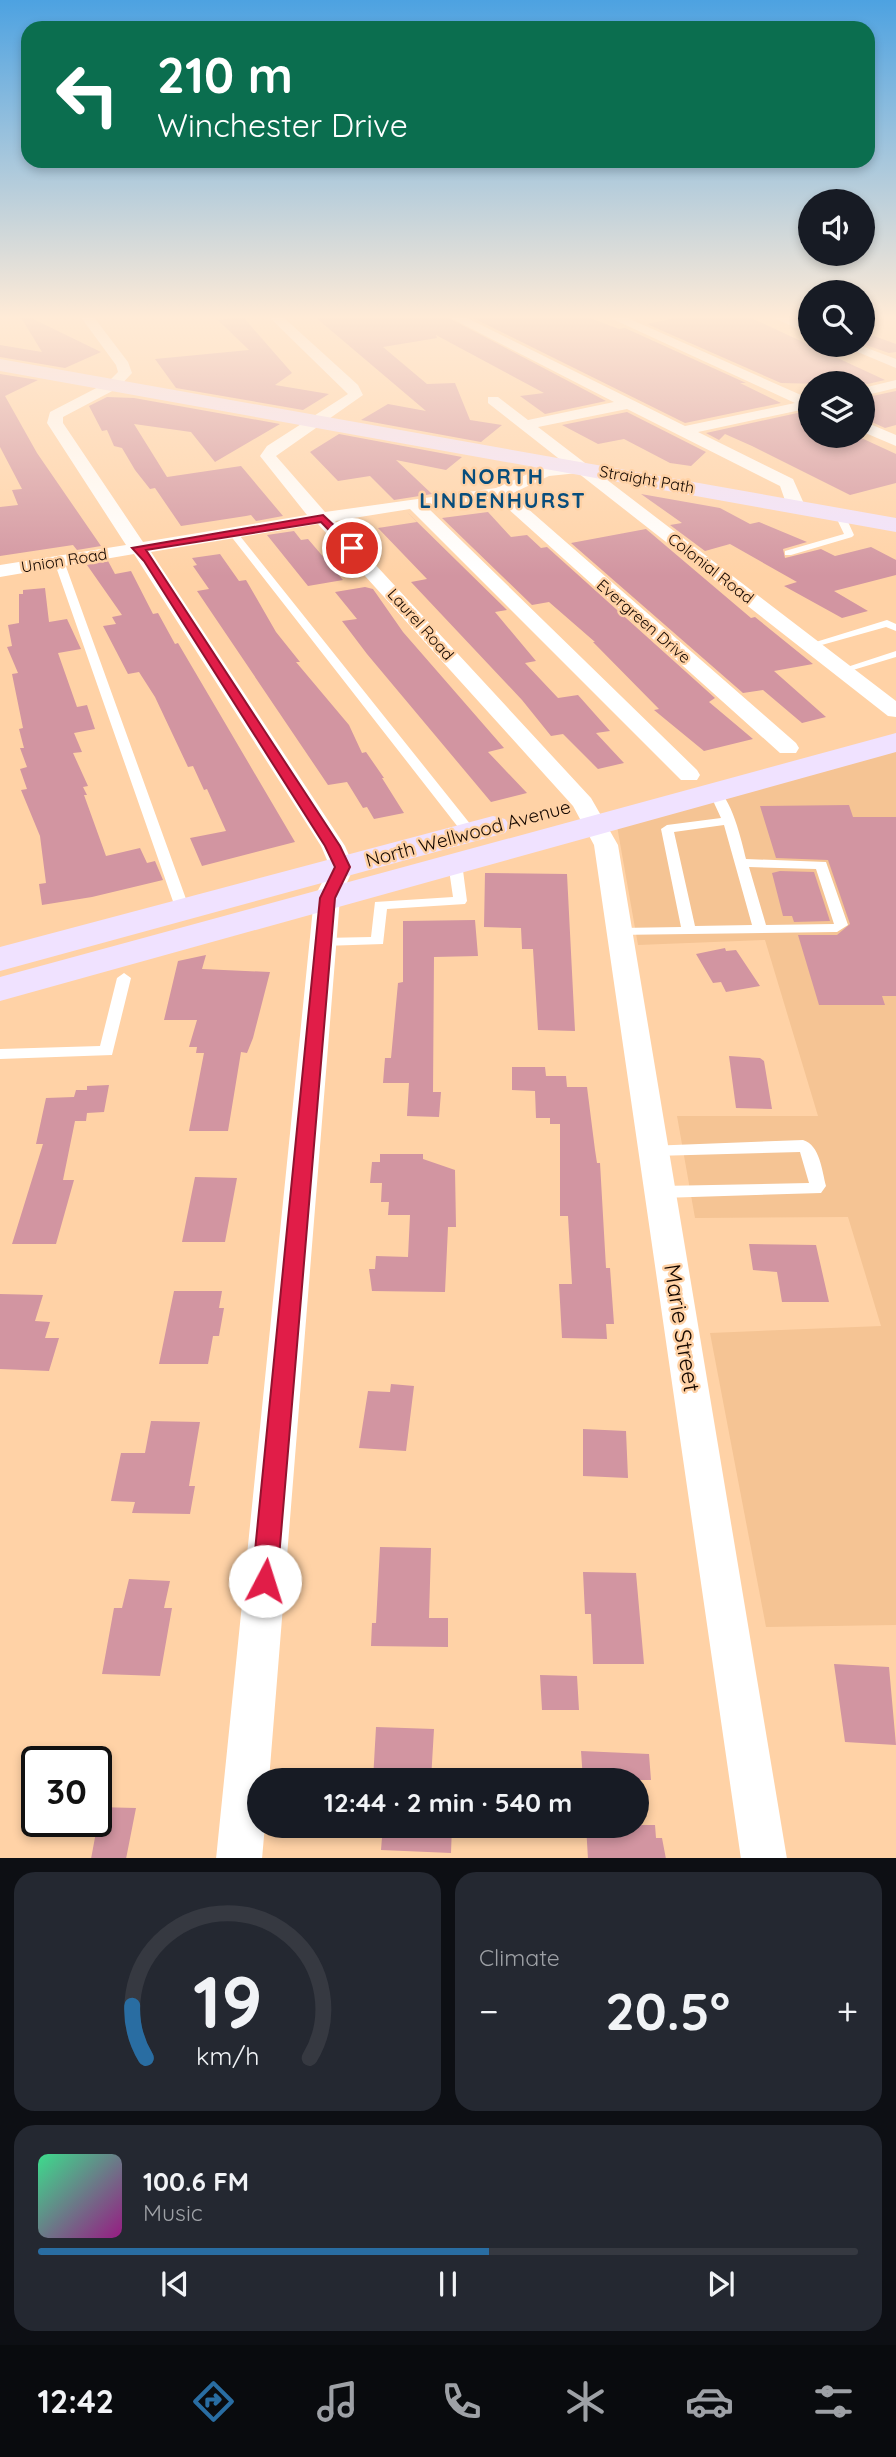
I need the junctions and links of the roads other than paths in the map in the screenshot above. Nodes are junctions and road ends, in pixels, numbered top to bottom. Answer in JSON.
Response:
{"nodes":[{"id":1,"x":79,"y":403,"type":"edge"},
{"id":2,"x":213,"y":403,"type":"edge"},
{"id":3,"x":347,"y":403,"type":"edge"},
{"id":4,"x":496,"y":403,"type":"edge"},
{"id":5,"x":628,"y":404,"type":"joint"},
{"id":6,"x":798,"y":407,"type":"edge"},
{"id":7,"x":316,"y":421,"type":"junction"},
{"id":8,"x":525,"y":425,"type":"junction"},
{"id":9,"x":682,"y":431,"type":"junction"},
{"id":10,"x":875,"y":431,"type":"edge"},
{"id":11,"x":896,"y":441,"type":"edge"},
{"id":12,"x":581,"y":468,"type":"junction"},
{"id":13,"x":500,"y":493,"type":"junction"},
{"id":14,"x":414,"y":503,"type":"junction"},
{"id":15,"x":796,"y":506,"type":"junction"},
{"id":16,"x":839,"y":513,"type":"junction"},
{"id":17,"x":323,"y":518,"type":"junction"},
{"id":18,"x":896,"y":518,"type":"edge"},
{"id":19,"x":896,"y":525,"type":"edge"},
{"id":20,"x":233,"y":533,"type":"junction"},
{"id":21,"x":137,"y":548,"type":"junction"},
{"id":22,"x":788,"y":553,"type":"dead end"},
{"id":23,"x":59,"y":561,"type":"junction"},
{"id":24,"x":0,"y":571,"type":"edge"},
{"id":25,"x":896,"y":628,"type":"edge"},
{"id":26,"x":811,"y":645,"type":"junction"},
{"id":27,"x":896,"y":654,"type":"edge"},
{"id":28,"x":843,"y":670,"type":"junction"},
{"id":29,"x":896,"y":711,"type":"edge"},
{"id":30,"x":896,"y":718,"type":"edge"},
{"id":31,"x":896,"y":742,"type":"edge"},
{"id":32,"x":788,"y":748,"type":"junction"},
{"id":33,"x":702,"y":783,"type":"junction"},
{"id":34,"x":589,"y":814,"type":"junction"},
{"id":35,"x":729,"y":821,"type":"junction"},
{"id":36,"x":463,"y":848,"type":"junction"},
{"id":37,"x":743,"y":863,"type":"junction"},
{"id":38,"x":335,"y":882,"type":"junction"},
{"id":39,"x":183,"y":910,"type":"junction"},
{"id":40,"x":760,"y":930,"type":"junction"},
{"id":41,"x":689,"y":931,"type":"junction"},
{"id":42,"x":620,"y":932,"type":"junction"},
{"id":43,"x":323,"y":942,"type":"junction"},
{"id":44,"x":0,"y":959,"type":"edge"},
{"id":45,"x":124,"y":978,"type":"dead end"},
{"id":46,"x":0,"y":989,"type":"edge"},
{"id":47,"x":0,"y":1054,"type":"edge"},
{"id":48,"x":654,"y":1150,"type":"junction"},
{"id":49,"x":661,"y":1192,"type":"junction"},
{"id":50,"x":239,"y":1858,"type":"edge"},
{"id":51,"x":764,"y":1858,"type":"edge"}],
"edges":[{"from":1,"to":21,"type":"street"},
{"from":2,"to":7,"type":"main road","name":"Straight Path"},
{"from":3,"to":7,"type":"street","name":"Laurel Road"},
{"from":4,"to":8,"type":"street","name":"Colonial Road"},
{"from":5,"to":8,"type":"street"},
{"from":5,"to":9,"type":"street"},
{"from":6,"to":9,"type":"street"},
{"from":7,"to":12,"type":"main road","name":"Straight Path"},
{"from":7,"to":17,"type":"street","name":"Laurel Road"},
{"from":8,"to":12,"type":"street","name":"Colonial Road"},
{"from":9,"to":15,"type":"street"},
{"from":10,"to":11,"type":"street"},
{"from":12,"to":13,"type":"street","name":"Union Road"},
{"from":12,"to":15,"type":"main road","name":"Straight Path"},
{"from":12,"to":26,"type":"street","name":"Colonial Road"},
{"from":13,"to":14,"type":"street","name":"Union Road"},
{"from":13,"to":32,"type":"street","name":"Evergreen Drive"},
{"from":14,"to":17,"type":"street","name":"Union Road"},
{"from":14,"to":33,"type":"street"},
{"from":15,"to":16,"type":"main road","name":"Straight Path"},
{"from":16,"to":18,"type":"main road","name":"Straight Path"},
{"from":16,"to":19,"type":"main road","name":"Straight Path"},
{"from":16,"to":22,"type":"lane"},
{"from":17,"to":20,"type":"street","name":"Union Road"},
{"from":17,"to":34,"type":"street","name":"Laurel Road"},
{"from":20,"to":21,"type":"street","name":"Union Road"},
{"from":20,"to":36,"type":"lane"},
{"from":21,"to":23,"type":"street","name":"Union Road"},
{"from":21,"to":38,"type":"street"},
{"from":23,"to":24,"type":"street","name":"Union Road"},
{"from":23,"to":39,"type":"lane"},
{"from":25,"to":26,"type":"lane"},
{"from":26,"to":28,"type":"street","name":"Colonial Road"},
{"from":27,"to":28,"type":"lane"},
{"from":28,"to":29,"type":"street","name":"Colonial Road"},
{"from":30,"to":32,"type":"main road"},
{"from":31,"to":33,"type":"main road"},
{"from":32,"to":33,"type":"main road"},
{"from":33,"to":34,"type":"main road"},
{"from":33,"to":35,"type":"lane"},
{"from":34,"to":36,"type":"main road"},
{"from":34,"to":42,"type":"street","name":"Marie Street"},
{"from":35,"to":37,"type":"lane"},
{"from":35,"to":41,"type":"lane"},
{"from":36,"to":38,"type":"main road"},
{"from":36,"to":43,"type":"lane"},
{"from":37,"to":40,"type":"lane"},
{"from":37,"to":40,"type":"lane"},
{"from":38,"to":39,"type":"main road","name":"North Wellwood Avenue"},
{"from":38,"to":43,"type":"street"},
{"from":38,"to":46,"type":"main road"},
{"from":39,"to":44,"type":"main road","name":"North Wellwood Avenue"},
{"from":40,"to":41,"type":"lane"},
{"from":41,"to":42,"type":"lane"},
{"from":42,"to":48,"type":"street","name":"Marie Street"},
{"from":43,"to":50,"type":"street"},
{"from":45,"to":47,"type":"lane"},
{"from":48,"to":49,"type":"street","name":"Marie Street"},
{"from":48,"to":49,"type":"lane"},
{"from":49,"to":51,"type":"street","name":"Marie Street"}]}
